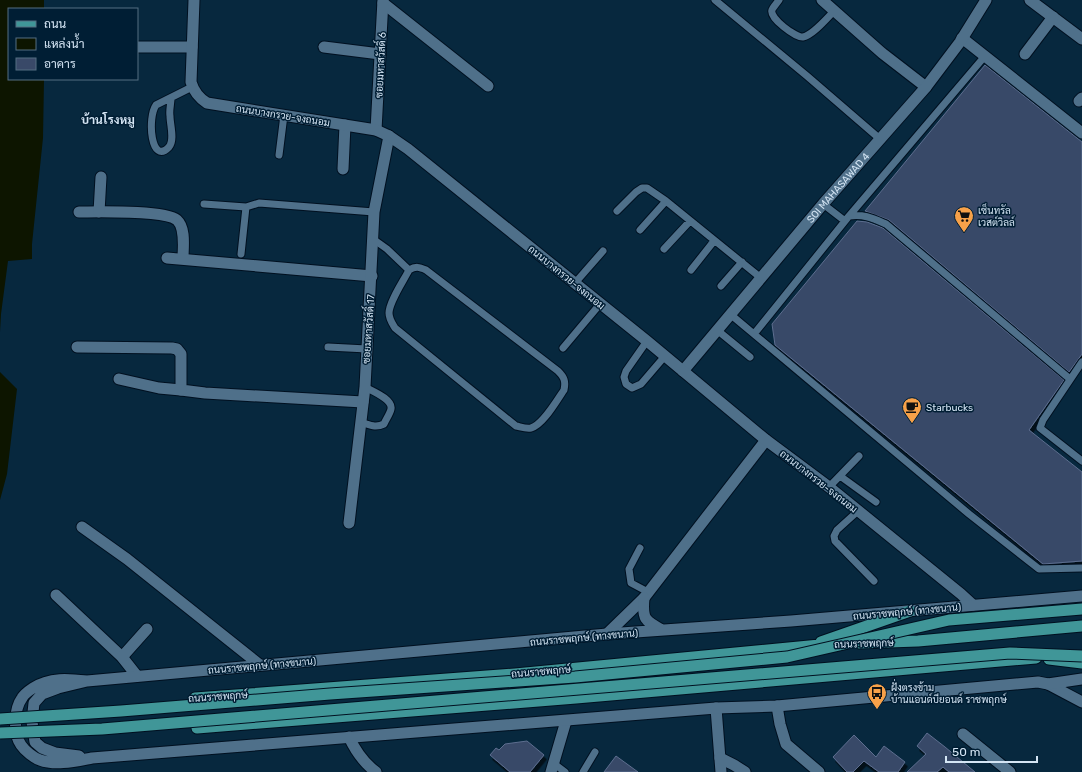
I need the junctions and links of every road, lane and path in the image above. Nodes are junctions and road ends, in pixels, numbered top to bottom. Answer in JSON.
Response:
{"nodes":[{"id":1,"x":194,"y":0,"type":"edge"},
{"id":2,"x":715,"y":0,"type":"edge"},
{"id":3,"x":779,"y":0,"type":"edge"},
{"id":4,"x":822,"y":0,"type":"edge"},
{"id":5,"x":986,"y":0,"type":"edge"},
{"id":6,"x":1030,"y":0,"type":"edge"},
{"id":7,"x":383,"y":2,"type":"edge"},
{"id":8,"x":835,"y":10,"type":"junction"},
{"id":9,"x":1053,"y":17,"type":"junction"},
{"id":10,"x":962,"y":38,"type":"junction"},
{"id":11,"x":1082,"y":39,"type":"edge"},
{"id":12,"x":138,"y":46,"type":"edge"},
{"id":13,"x":192,"y":47,"type":"junction"},
{"id":14,"x":324,"y":47,"type":"dead end"},
{"id":15,"x":380,"y":54,"type":"junction"},
{"id":16,"x":1025,"y":54,"type":"dead end"},
{"id":17,"x":985,"y":56,"type":"junction"},
{"id":18,"x":488,"y":86,"type":"dead end"},
{"id":19,"x":192,"y":87,"type":"junction"},
{"id":20,"x":926,"y":87,"type":"junction"},
{"id":21,"x":171,"y":98,"type":"junction"},
{"id":22,"x":284,"y":115,"type":"junction"},
{"id":23,"x":345,"y":125,"type":"junction"},
{"id":24,"x":376,"y":130,"type":"junction"},
{"id":25,"x":1082,"y":133,"type":"edge"},
{"id":26,"x":389,"y":136,"type":"junction"},
{"id":27,"x":880,"y":139,"type":"junction"},
{"id":28,"x":279,"y":155,"type":"dead end"},
{"id":29,"x":343,"y":169,"type":"dead end"},
{"id":30,"x":101,"y":177,"type":"dead end"},
{"id":31,"x":666,"y":201,"type":"junction"},
{"id":32,"x":204,"y":204,"type":"dead end"},
{"id":33,"x":822,"y":204,"type":"junction"},
{"id":34,"x":246,"y":206,"type":"junction"},
{"id":35,"x":617,"y":211,"type":"dead end"},
{"id":36,"x":79,"y":212,"type":"dead end"},
{"id":37,"x":98,"y":212,"type":"junction"},
{"id":38,"x":374,"y":212,"type":"junction"},
{"id":39,"x":847,"y":218,"type":"junction"},
{"id":40,"x":690,"y":221,"type":"junction"},
{"id":41,"x":640,"y":230,"type":"dead end"},
{"id":42,"x":373,"y":239,"type":"junction"},
{"id":43,"x":714,"y":241,"type":"junction"},
{"id":44,"x":664,"y":250,"type":"dead end"},
{"id":45,"x":603,"y":251,"type":"dead end"},
{"id":46,"x":241,"y":254,"type":"dead end"},
{"id":47,"x":167,"y":258,"type":"dead end"},
{"id":48,"x":183,"y":258,"type":"junction"},
{"id":49,"x":742,"y":262,"type":"junction"},
{"id":50,"x":409,"y":270,"type":"junction"},
{"id":51,"x":691,"y":270,"type":"dead end"},
{"id":52,"x":372,"y":276,"type":"junction"},
{"id":53,"x":760,"y":278,"type":"junction"},
{"id":54,"x":575,"y":284,"type":"junction"},
{"id":55,"x":721,"y":286,"type":"dead end"},
{"id":56,"x":600,"y":304,"type":"junction"},
{"id":57,"x":730,"y":314,"type":"junction"},
{"id":58,"x":717,"y":330,"type":"junction"},
{"id":59,"x":754,"y":334,"type":"junction"},
{"id":60,"x":647,"y":341,"type":"junction"},
{"id":61,"x":76,"y":347,"type":"dead end"},
{"id":62,"x":328,"y":347,"type":"dead end"},
{"id":63,"x":564,"y":348,"type":"dead end"},
{"id":64,"x":367,"y":349,"type":"junction"},
{"id":65,"x":665,"y":356,"type":"junction"},
{"id":66,"x":750,"y":357,"type":"dead end"},
{"id":67,"x":1082,"y":362,"type":"edge"},
{"id":68,"x":683,"y":372,"type":"junction"},
{"id":69,"x":119,"y":379,"type":"dead end"},
{"id":70,"x":1070,"y":379,"type":"junction"},
{"id":71,"x":365,"y":387,"type":"junction"},
{"id":72,"x":181,"y":390,"type":"junction"},
{"id":73,"x":363,"y":402,"type":"junction"},
{"id":74,"x":361,"y":422,"type":"junction"},
{"id":75,"x":766,"y":440,"type":"junction"},
{"id":76,"x":859,"y":456,"type":"dead end"},
{"id":77,"x":1082,"y":461,"type":"edge"},
{"id":78,"x":840,"y":476,"type":"junction"},
{"id":79,"x":829,"y":487,"type":"junction"},
{"id":80,"x":876,"y":502,"type":"dead end"},
{"id":81,"x":858,"y":510,"type":"junction"},
{"id":82,"x":349,"y":523,"type":"dead end"},
{"id":83,"x":82,"y":527,"type":"dead end"},
{"id":84,"x":640,"y":548,"type":"dead end"},
{"id":85,"x":1082,"y":568,"type":"edge"},
{"id":86,"x":874,"y":581,"type":"dead end"},
{"id":87,"x":56,"y":595,"type":"dead end"},
{"id":88,"x":646,"y":595,"type":"junction"},
{"id":89,"x":1082,"y":596,"type":"edge"},
{"id":90,"x":973,"y":605,"type":"junction"},
{"id":91,"x":1082,"y":610,"type":"edge"},
{"id":92,"x":910,"y":611,"type":"junction"},
{"id":93,"x":1082,"y":626,"type":"edge"},
{"id":94,"x":147,"y":630,"type":"dead end"},
{"id":95,"x":663,"y":630,"type":"junction"},
{"id":96,"x":607,"y":634,"type":"junction"},
{"id":97,"x":812,"y":645,"type":"junction"},
{"id":98,"x":1082,"y":655,"type":"edge"},
{"id":99,"x":122,"y":657,"type":"junction"},
{"id":100,"x":1036,"y":658,"type":"junction"},
{"id":101,"x":1082,"y":663,"type":"edge"},
{"id":102,"x":260,"y":665,"type":"junction"},
{"id":103,"x":137,"y":676,"type":"junction"},
{"id":104,"x":1082,"y":679,"type":"edge"},
{"id":105,"x":87,"y":681,"type":"junction"},
{"id":106,"x":1048,"y":684,"type":"junction"},
{"id":107,"x":1082,"y":702,"type":"edge"},
{"id":108,"x":777,"y":706,"type":"junction"},
{"id":109,"x":716,"y":708,"type":"junction"},
{"id":110,"x":0,"y":713,"type":"edge"},
{"id":111,"x":0,"y":719,"type":"edge"},
{"id":112,"x":566,"y":721,"type":"junction"},
{"id":113,"x":0,"y":733,"type":"edge"},
{"id":114,"x":963,"y":734,"type":"dead end"},
{"id":115,"x":349,"y":737,"type":"junction"},
{"id":116,"x":0,"y":740,"type":"edge"},
{"id":117,"x":595,"y":752,"type":"dead end"},
{"id":118,"x":92,"y":758,"type":"junction"},
{"id":119,"x":720,"y":758,"type":"junction"},
{"id":120,"x":552,"y":767,"type":"edge"},
{"id":121,"x":376,"y":772,"type":"edge"},
{"id":122,"x":564,"y":772,"type":"edge"},
{"id":123,"x":583,"y":772,"type":"edge"},
{"id":124,"x":721,"y":772,"type":"edge"},
{"id":125,"x":745,"y":772,"type":"edge"},
{"id":126,"x":818,"y":772,"type":"edge"},
{"id":127,"x":1010,"y":772,"type":"edge"}],
"edges":[{"from":1,"to":13,"type":"street"},
{"from":2,"to":27,"type":"lane"},
{"from":3,"to":8,"type":"lane"},
{"from":4,"to":8,"type":"street"},
{"from":5,"to":10,"type":"street","name":"SOI MAHASAWAD 4"},
{"from":6,"to":9,"type":"street"},
{"from":7,"to":15,"type":"street","name":"ซอยมหาสวัสดิ์ 6"},
{"from":7,"to":18,"type":"street"},
{"from":8,"to":20,"type":"street"},
{"from":9,"to":11,"type":"street"},
{"from":9,"to":16,"type":"street"},
{"from":10,"to":17,"type":"street"},
{"from":10,"to":20,"type":"street","name":"SOI MAHASAWAD 4"},
{"from":12,"to":13,"type":"street"},
{"from":13,"to":19,"type":"street"},
{"from":14,"to":15,"type":"street"},
{"from":15,"to":24,"type":"street","name":"ซอยมหาสวัสดิ์ 6"},
{"from":17,"to":25,"type":"street"},
{"from":17,"to":39,"type":"lane"},
{"from":19,"to":21,"type":"lane"},
{"from":19,"to":22,"type":"street","name":"ถนนบางกรวย-จงถนอม"},
{"from":20,"to":27,"type":"street","name":"SOI MAHASAWAD 4"},
{"from":21,"to":21,"type":"lane"},
{"from":22,"to":23,"type":"street","name":"ถนนบางกรวย-จงถนอม"},
{"from":22,"to":28,"type":"lane"},
{"from":23,"to":24,"type":"street","name":"ถนนบางกรวย-จงถนอม"},
{"from":23,"to":29,"type":"street"},
{"from":24,"to":26,"type":"street","name":"ถนนบางกรวย-จงถนอม"},
{"from":26,"to":38,"type":"street","name":"ซอยมหาสวัสดิ์ 17"},
{"from":26,"to":54,"type":"street","name":"ถนนบางกรวย-จงถนอม"},
{"from":27,"to":33,"type":"street","name":"SOI MAHASAWAD 4"},
{"from":30,"to":37,"type":"street"},
{"from":31,"to":35,"type":"lane"},
{"from":31,"to":40,"type":"lane"},
{"from":31,"to":41,"type":"lane"},
{"from":32,"to":34,"type":"lane"},
{"from":33,"to":39,"type":"lane"},
{"from":33,"to":53,"type":"street","name":"SOI MAHASAWAD 4"},
{"from":34,"to":38,"type":"lane"},
{"from":34,"to":46,"type":"lane"},
{"from":36,"to":37,"type":"street"},
{"from":37,"to":48,"type":"street"},
{"from":38,"to":42,"type":"street","name":"ซอยมหาสวัสดิ์ 17"},
{"from":39,"to":59,"type":"lane"},
{"from":39,"to":70,"type":"lane"},
{"from":40,"to":43,"type":"lane"},
{"from":40,"to":44,"type":"lane"},
{"from":42,"to":50,"type":"lane"},
{"from":42,"to":52,"type":"street","name":"ซอยมหาสวัสดิ์ 17"},
{"from":43,"to":49,"type":"lane"},
{"from":43,"to":51,"type":"lane"},
{"from":45,"to":54,"type":"lane"},
{"from":47,"to":48,"type":"street"},
{"from":48,"to":52,"type":"street"},
{"from":49,"to":53,"type":"lane"},
{"from":49,"to":55,"type":"lane"},
{"from":50,"to":50,"type":"lane"},
{"from":52,"to":64,"type":"street","name":"ซอยมหาสวัสดิ์ 17"},
{"from":53,"to":57,"type":"street","name":"SOI MAHASAWAD 4"},
{"from":54,"to":56,"type":"street","name":"ถนนบางกรวย-จงถนอม"},
{"from":56,"to":60,"type":"street","name":"ถนนบางกรวย-จงถนอม"},
{"from":56,"to":63,"type":"lane"},
{"from":57,"to":58,"type":"street","name":"SOI MAHASAWAD 4"},
{"from":57,"to":59,"type":"lane"},
{"from":58,"to":66,"type":"lane"},
{"from":58,"to":68,"type":"street","name":"SOI MAHASAWAD 4"},
{"from":59,"to":85,"type":"lane"},
{"from":60,"to":65,"type":"street","name":"ถนนบางกรวย-จงถนอม"},
{"from":60,"to":65,"type":"lane"},
{"from":61,"to":72,"type":"street"},
{"from":62,"to":64,"type":"lane"},
{"from":64,"to":71,"type":"street","name":"ซอยมหาสวัสดิ์ 17"},
{"from":65,"to":68,"type":"street","name":"ถนนบางกรวย-จงถนอม"},
{"from":67,"to":70,"type":"lane"},
{"from":68,"to":75,"type":"street","name":"ถนนบางกรวย-จงถนอม"},
{"from":69,"to":72,"type":"street"},
{"from":70,"to":77,"type":"lane"},
{"from":71,"to":73,"type":"street","name":"ซอยมหาสวัสดิ์ 17"},
{"from":71,"to":74,"type":"lane"},
{"from":72,"to":73,"type":"street"},
{"from":73,"to":74,"type":"street","name":"ซอยมหาสวัสดิ์ 17"},
{"from":74,"to":82,"type":"street","name":"ซอยมหาสวัสดิ์ 17"},
{"from":75,"to":79,"type":"street","name":"ถนนบางกรวย-จงถนอม"},
{"from":75,"to":88,"type":"street"},
{"from":76,"to":78,"type":"lane"},
{"from":78,"to":79,"type":"lane"},
{"from":78,"to":80,"type":"lane"},
{"from":79,"to":81,"type":"street","name":"ถนนบางกรวย-จงถนอม"},
{"from":81,"to":86,"type":"lane"},
{"from":81,"to":90,"type":"street","name":"ถนนบางกรวย-จงถนอม"},
{"from":83,"to":102,"type":"street"},
{"from":84,"to":88,"type":"lane"},
{"from":87,"to":99,"type":"street"},
{"from":88,"to":95,"type":"street"},
{"from":88,"to":96,"type":"street"},
{"from":89,"to":90,"type":"street","name":"ถนนราชพฤกษ์ (ทางขนาน)"},
{"from":90,"to":92,"type":"street","name":"ถนนราชพฤกษ์ (ทางขนาน)"},
{"from":91,"to":111,"type":"main road","bridge":true},
{"from":92,"to":95,"type":"street","name":"ถนนราชพฤกษ์ (ทางขนาน)"},
{"from":92,"to":97,"type":"main road"},
{"from":93,"to":97,"type":"main road","name":"ถนนราชพฤกษ์"},
{"from":94,"to":99,"type":"street"},
{"from":95,"to":96,"type":"street","name":"ถนนราชพฤกษ์ (ทางขนาน)"},
{"from":96,"to":102,"type":"street","name":"ถนนราชพฤกษ์ (ทางขนาน)"},
{"from":97,"to":110,"type":"main road","name":"ถนนราชพฤกษ์"},
{"from":98,"to":100,"type":"main road"},
{"from":98,"to":113,"type":"main road","bridge":true},
{"from":99,"to":103,"type":"street"},
{"from":100,"to":101,"type":"main road"},
{"from":100,"to":116,"type":"main road"},
{"from":102,"to":103,"type":"street","name":"ถนนราชพฤกษ์ (ทางขนาน)"},
{"from":103,"to":105,"type":"street","name":"ถนนราชพฤกษ์ (ทางขนาน)"},
{"from":104,"to":106,"type":"street","name":"ถนนราชพฤกษ์ (ทางขนาน)"},
{"from":105,"to":118,"type":"street","name":"ถนนราชพฤกษ์ (ทางขนาน)"},
{"from":105,"to":118,"type":"street","name":"ถนนราชพฤกษ์ (ทางขนาน)"},
{"from":106,"to":107,"type":"street"},
{"from":106,"to":108,"type":"street","name":"ถนนราชพฤกษ์ (ทางขนาน)"},
{"from":108,"to":109,"type":"street","name":"ถนนราชพฤกษ์ (ทางขนาน)"},
{"from":108,"to":126,"type":"street"},
{"from":109,"to":112,"type":"street","name":"ถนนราชพฤกษ์ (ทางขนาน)"},
{"from":109,"to":119,"type":"street"},
{"from":112,"to":115,"type":"street","name":"ถนนราชพฤกษ์ (ทางขนาน)"},
{"from":112,"to":120,"type":"street"},
{"from":114,"to":127,"type":"street"},
{"from":115,"to":118,"type":"street","name":"ถนนราชพฤกษ์ (ทางขนาน)"},
{"from":115,"to":121,"type":"street"},
{"from":117,"to":123,"type":"lane"},
{"from":119,"to":124,"type":"street"},
{"from":119,"to":125,"type":"street"},
{"from":120,"to":122,"type":"lane"}]}
